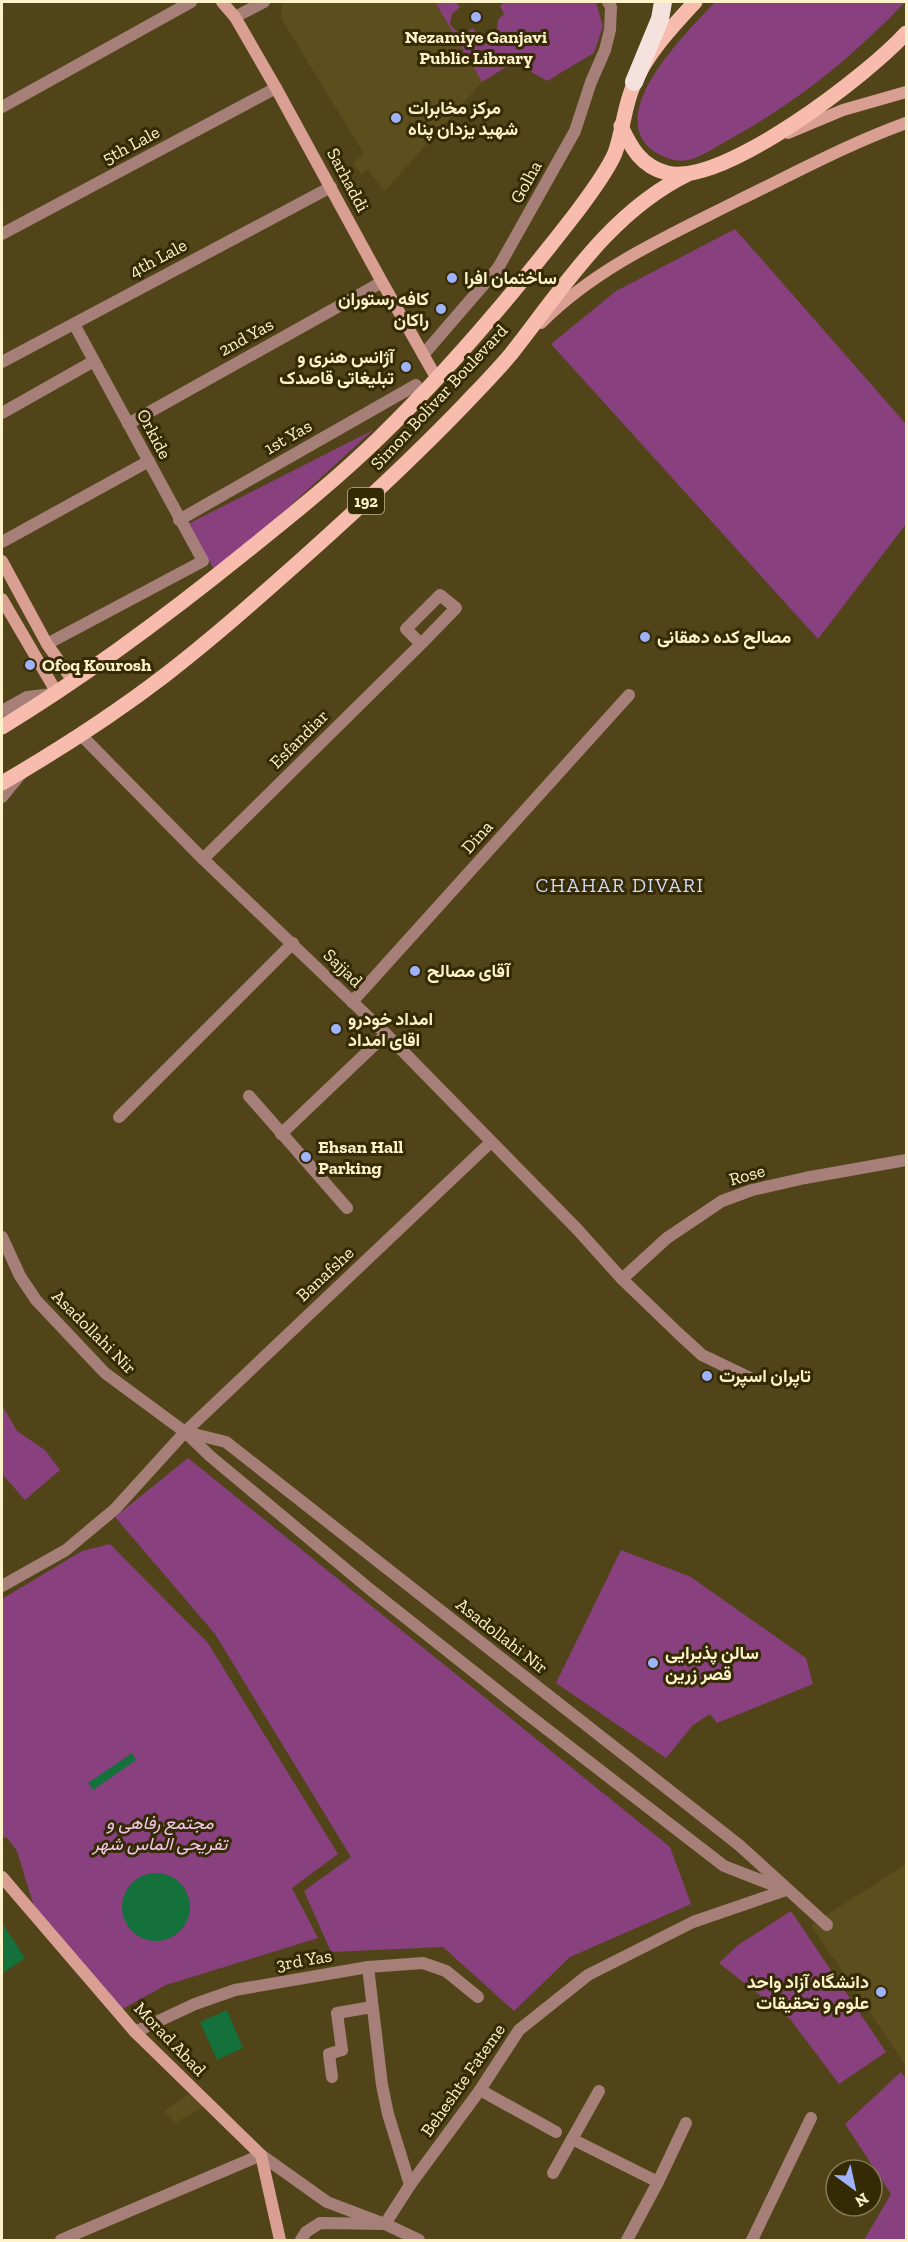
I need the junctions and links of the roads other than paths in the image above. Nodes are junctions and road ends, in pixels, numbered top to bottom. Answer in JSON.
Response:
{"nodes":[{"id":1,"x":191,"y":2,"type":"edge"},
{"id":2,"x":222,"y":2,"type":"edge"},
{"id":3,"x":264,"y":2,"type":"edge"},
{"id":4,"x":608,"y":2,"type":"edge"},
{"id":5,"x":663,"y":2,"type":"edge"},
{"id":6,"x":695,"y":2,"type":"edge"},
{"id":7,"x":235,"y":17,"type":"junction"},
{"id":8,"x":906,"y":33,"type":"edge"},
{"id":9,"x":634,"y":82,"type":"junction"},
{"id":10,"x":276,"y":88,"type":"junction"},
{"id":11,"x":906,"y":92,"type":"edge"},
{"id":12,"x":2,"y":107,"type":"edge"},
{"id":13,"x":906,"y":123,"type":"edge"},
{"id":14,"x":621,"y":126,"type":"junction"},
{"id":15,"x":759,"y":144,"type":"junction"},
{"id":16,"x":688,"y":174,"type":"junction"},
{"id":17,"x":332,"y":187,"type":"junction"},
{"id":18,"x":2,"y":234,"type":"edge"},
{"id":19,"x":382,"y":282,"type":"junction"},
{"id":20,"x":74,"y":324,"type":"junction"},
{"id":21,"x":423,"y":355,"type":"junction"},
{"id":22,"x":509,"y":356,"type":"junction"},
{"id":23,"x":94,"y":361,"type":"junction"},
{"id":24,"x":2,"y":362,"type":"edge"},
{"id":25,"x":437,"y":379,"type":"junction"},
{"id":26,"x":416,"y":385,"type":"dead end"},
{"id":27,"x":2,"y":413,"type":"edge"},
{"id":28,"x":128,"y":424,"type":"junction"},
{"id":29,"x":149,"y":461,"type":"junction"},
{"id":30,"x":179,"y":520,"type":"junction"},
{"id":31,"x":2,"y":542,"type":"edge"},
{"id":32,"x":2,"y":561,"type":"edge"},
{"id":33,"x":2,"y":599,"type":"edge"},
{"id":34,"x":47,"y":644,"type":"junction"},
{"id":35,"x":421,"y":644,"type":"dead end"},
{"id":36,"x":73,"y":681,"type":"junction"},
{"id":37,"x":57,"y":693,"type":"junction"},
{"id":38,"x":629,"y":696,"type":"dead end"},
{"id":39,"x":2,"y":711,"type":"edge"},
{"id":40,"x":2,"y":727,"type":"edge"},
{"id":41,"x":80,"y":734,"type":"junction"},
{"id":42,"x":23,"y":771,"type":"junction"},
{"id":43,"x":2,"y":783,"type":"edge"},
{"id":44,"x":2,"y":797,"type":"edge"},
{"id":45,"x":203,"y":859,"type":"junction"},
{"id":46,"x":292,"y":944,"type":"junction"},
{"id":47,"x":352,"y":1002,"type":"junction"},
{"id":48,"x":387,"y":1034,"type":"junction"},
{"id":49,"x":249,"y":1096,"type":"dead end"},
{"id":50,"x":119,"y":1117,"type":"dead end"},
{"id":51,"x":281,"y":1134,"type":"junction"},
{"id":52,"x":491,"y":1142,"type":"junction"},
{"id":53,"x":906,"y":1160,"type":"edge"},
{"id":54,"x":346,"y":1208,"type":"dead end"},
{"id":55,"x":2,"y":1237,"type":"edge"},
{"id":56,"x":622,"y":1279,"type":"junction"},
{"id":57,"x":750,"y":1378,"type":"dead end"},
{"id":58,"x":185,"y":1432,"type":"junction"},
{"id":59,"x":2,"y":1587,"type":"edge"},
{"id":60,"x":2,"y":1877,"type":"edge"},
{"id":61,"x":786,"y":1890,"type":"junction"},
{"id":62,"x":826,"y":1925,"type":"dead end"},
{"id":63,"x":368,"y":1967,"type":"junction"},
{"id":64,"x":478,"y":1997,"type":"dead end"},
{"id":65,"x":372,"y":2007,"type":"junction"},
{"id":66,"x":135,"y":2032,"type":"junction"},
{"id":67,"x":332,"y":2077,"type":"dead end"},
{"id":68,"x":480,"y":2090,"type":"junction"},
{"id":69,"x":599,"y":2091,"type":"dead end"},
{"id":70,"x":811,"y":2118,"type":"dead end"},
{"id":71,"x":686,"y":2123,"type":"dead end"},
{"id":72,"x":556,"y":2132,"type":"dead end"},
{"id":73,"x":572,"y":2139,"type":"junction"},
{"id":74,"x":261,"y":2155,"type":"junction"},
{"id":75,"x":553,"y":2173,"type":"dead end"},
{"id":76,"x":658,"y":2182,"type":"junction"},
{"id":77,"x":410,"y":2185,"type":"junction"},
{"id":78,"x":385,"y":2224,"type":"junction"},
{"id":79,"x":61,"y":2241,"type":"edge"},
{"id":80,"x":280,"y":2241,"type":"edge"},
{"id":81,"x":301,"y":2241,"type":"edge"},
{"id":82,"x":419,"y":2241,"type":"edge"},
{"id":83,"x":627,"y":2241,"type":"edge"},
{"id":84,"x":752,"y":2241,"type":"edge"}],
"edges":[{"from":1,"to":12,"type":"street"},
{"from":2,"to":7,"type":"street","name":"Sarhaddi"},
{"from":3,"to":7,"type":"street"},
{"from":4,"to":21,"type":"street","name":"Golha"},
{"from":5,"to":9,"type":"highway"},
{"from":6,"to":9,"type":"main road","name":"Simon Bolivar Boulevard"},
{"from":7,"to":10,"type":"street","name":"Sarhaddi"},
{"from":8,"to":15,"type":"main road","name":"Simon Bolivar Boulevard"},
{"from":9,"to":14,"type":"main road","name":"Simon Bolivar Boulevard"},
{"from":10,"to":17,"type":"street","name":"Sarhaddi"},
{"from":10,"to":18,"type":"street","name":"5th Lale"},
{"from":11,"to":15,"type":"street"},
{"from":13,"to":22,"type":"street"},
{"from":14,"to":16,"type":"main road"},
{"from":14,"to":25,"type":"main road","name":"Simon Bolivar Boulevard","number":"192"},
{"from":15,"to":16,"type":"main road","name":"Simon Bolivar Boulevard"},
{"from":16,"to":22,"type":"main road","name":"Simon Bolivar Boulevard","number":"192"},
{"from":17,"to":19,"type":"street","name":"Sarhaddi"},
{"from":17,"to":20,"type":"street","name":"4th Lale"},
{"from":19,"to":21,"type":"street","name":"Sarhaddi"},
{"from":19,"to":28,"type":"street","name":"2nd Yas"},
{"from":20,"to":23,"type":"street","name":"Orkide"},
{"from":20,"to":24,"type":"street","name":"4th Lale"},
{"from":21,"to":25,"type":"street","name":"Sarhaddi"},
{"from":22,"to":41,"type":"main road","name":"Simon Bolivar Boulevard","number":"192"},
{"from":23,"to":27,"type":"street"},
{"from":23,"to":28,"type":"street","name":"Orkide"},
{"from":25,"to":36,"type":"main road","name":"Simon Bolivar Boulevard","number":"192"},
{"from":26,"to":30,"type":"street","name":"1st Yas"},
{"from":28,"to":29,"type":"street","name":"Orkide"},
{"from":29,"to":30,"type":"street","name":"Orkide"},
{"from":29,"to":31,"type":"street"},
{"from":30,"to":34,"type":"street","name":"Orkide"},
{"from":32,"to":34,"type":"street"},
{"from":33,"to":37,"type":"street"},
{"from":34,"to":36,"type":"street"},
{"from":35,"to":45,"type":"street","name":"Esfandiar"},
{"from":36,"to":37,"type":"main road","name":"Simon Bolivar Boulevard","number":"192"},
{"from":37,"to":39,"type":"street"},
{"from":37,"to":40,"type":"main road","name":"Simon Bolivar Boulevard","number":"192"},
{"from":38,"to":47,"type":"street","name":"Dina"},
{"from":41,"to":42,"type":"main road","name":"Simon Bolivar Boulevard","number":"192"},
{"from":41,"to":45,"type":"street","name":"Sajjad"},
{"from":42,"to":43,"type":"main road","name":"Simon Bolivar Boulevard","number":"192"},
{"from":42,"to":44,"type":"street"},
{"from":45,"to":46,"type":"street","name":"Sajjad"},
{"from":46,"to":47,"type":"street","name":"Sajjad"},
{"from":46,"to":50,"type":"street"},
{"from":47,"to":48,"type":"street","name":"Sajjad"},
{"from":48,"to":51,"type":"street"},
{"from":48,"to":52,"type":"street","name":"Sajjad"},
{"from":49,"to":51,"type":"street"},
{"from":51,"to":54,"type":"street"},
{"from":52,"to":56,"type":"street","name":"Sajjad"},
{"from":52,"to":58,"type":"street","name":"Banafshe"},
{"from":53,"to":56,"type":"street","name":"Rose"},
{"from":55,"to":58,"type":"street","name":"Asadollahi Nir"},
{"from":56,"to":57,"type":"street","name":"Sajjad"},
{"from":58,"to":59,"type":"street","name":"Banafshe"},
{"from":58,"to":61,"type":"street","name":"Asadollahi Nir"},
{"from":58,"to":61,"type":"street","name":"Asadollahi Nir"},
{"from":60,"to":66,"type":"street","name":"Morad Abad"},
{"from":61,"to":62,"type":"street","name":"Asadollahi Nir"},
{"from":61,"to":68,"type":"street","name":"Beheshte Fateme"},
{"from":63,"to":64,"type":"street","name":"3rd Yas"},
{"from":63,"to":65,"type":"street"},
{"from":63,"to":66,"type":"street","name":"3rd Yas"},
{"from":65,"to":67,"type":"street"},
{"from":65,"to":77,"type":"street"},
{"from":66,"to":74,"type":"street","name":"Morad Abad"},
{"from":68,"to":72,"type":"street"},
{"from":68,"to":77,"type":"street","name":"Beheshte Fateme"},
{"from":69,"to":73,"type":"street"},
{"from":70,"to":84,"type":"street"},
{"from":71,"to":76,"type":"street"},
{"from":73,"to":75,"type":"street"},
{"from":73,"to":76,"type":"street"},
{"from":74,"to":78,"type":"street"},
{"from":74,"to":79,"type":"street"},
{"from":74,"to":80,"type":"street"},
{"from":76,"to":83,"type":"street"},
{"from":77,"to":78,"type":"street","name":"Beheshte Fateme"},
{"from":78,"to":81,"type":"street"},
{"from":78,"to":82,"type":"street"}]}
